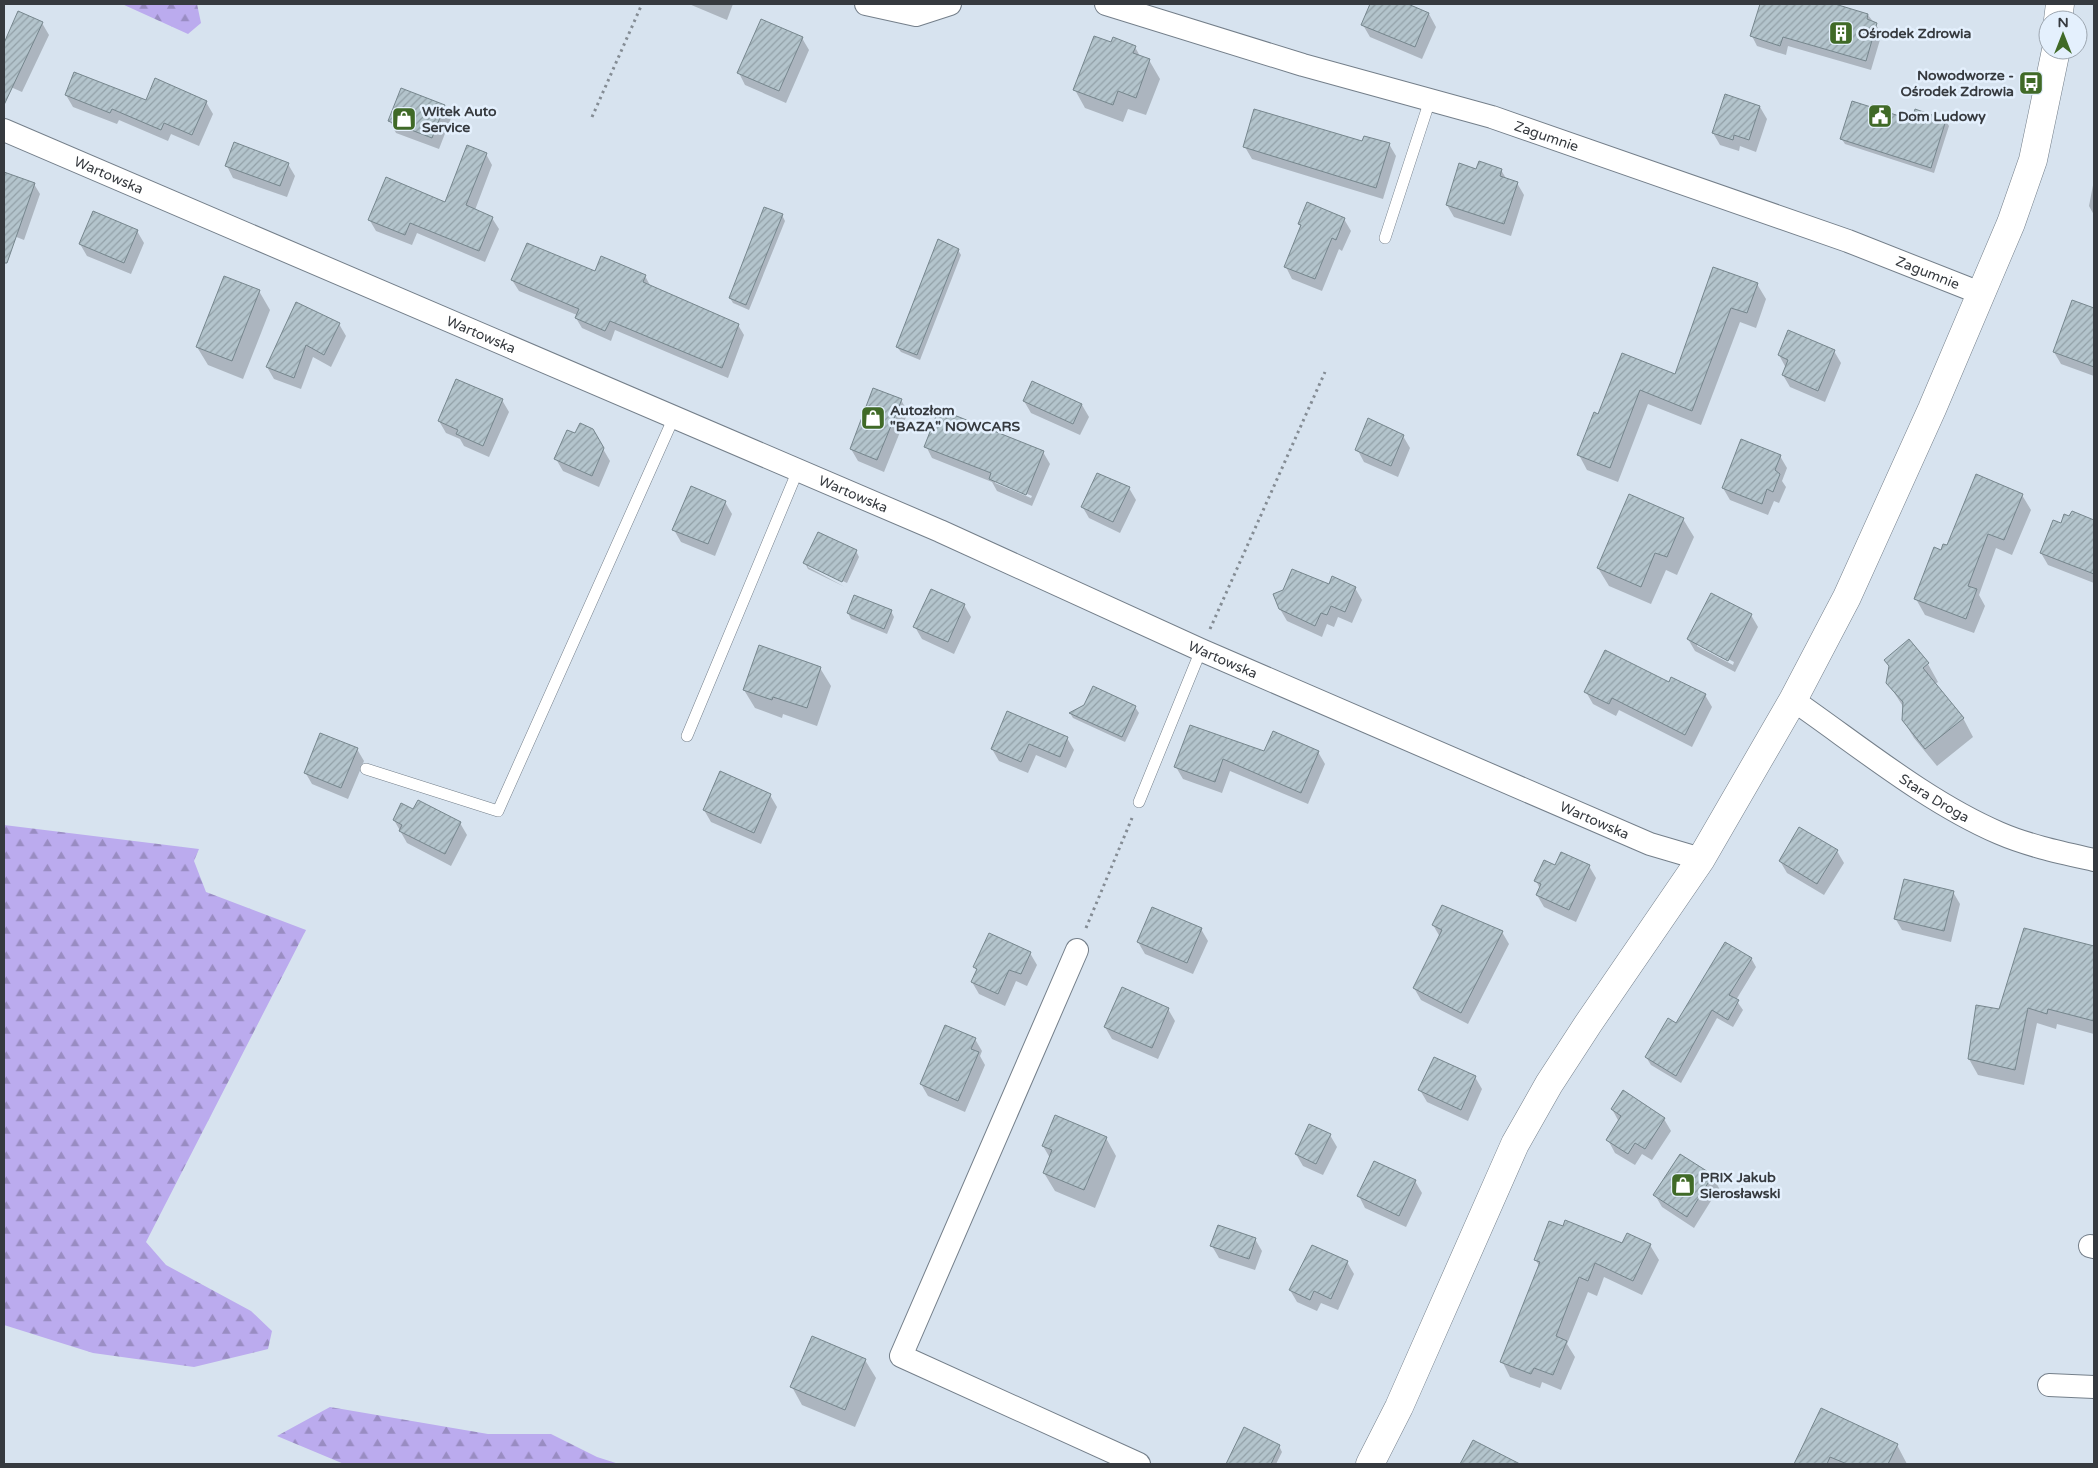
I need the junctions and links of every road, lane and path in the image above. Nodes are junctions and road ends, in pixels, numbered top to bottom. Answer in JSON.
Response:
{"nodes":[{"id":1,"x":642,"y":4,"type":"edge"},
{"id":2,"x":866,"y":4,"type":"edge"},
{"id":3,"x":950,"y":4,"type":"edge"},
{"id":4,"x":1106,"y":4,"type":"edge"},
{"id":5,"x":2054,"y":60,"type":"edge"},
{"id":6,"x":1430,"y":100,"type":"junction"},
{"id":7,"x":592,"y":117,"type":"dead end"},
{"id":8,"x":4,"y":130,"type":"edge"},
{"id":9,"x":1385,"y":238,"type":"dead end"},
{"id":10,"x":1980,"y":293,"type":"junction"},
{"id":11,"x":1325,"y":372,"type":"dead end"},
{"id":12,"x":674,"y":416,"type":"junction"},
{"id":13,"x":798,"y":470,"type":"junction"},
{"id":14,"x":1201,"y":650,"type":"junction"},
{"id":15,"x":1792,"y":700,"type":"junction"},
{"id":16,"x":687,"y":736,"type":"dead end"},
{"id":17,"x":366,"y":769,"type":"dead end"},
{"id":18,"x":1139,"y":802,"type":"joint"},
{"id":19,"x":1701,"y":860,"type":"junction"},
{"id":20,"x":2094,"y":860,"type":"edge"},
{"id":21,"x":1077,"y":950,"type":"joint"},
{"id":22,"x":2050,"y":1385,"type":"dead end"},
{"id":23,"x":2094,"y":1387,"type":"edge"},
{"id":24,"x":1140,"y":1464,"type":"edge"},
{"id":25,"x":1370,"y":1464,"type":"edge"}],
"edges":[{"from":1,"to":7,"type":"path"},
{"from":2,"to":3,"type":"street"},
{"from":4,"to":6,"type":"street","name":"Zagumnie"},
{"from":5,"to":10,"type":"street"},
{"from":6,"to":9,"type":"lane"},
{"from":6,"to":10,"type":"street","name":"Zagumnie"},
{"from":8,"to":12,"type":"street","name":"Wartowska"},
{"from":10,"to":15,"type":"street"},
{"from":11,"to":14,"type":"path"},
{"from":12,"to":13,"type":"street","name":"Wartowska"},
{"from":12,"to":17,"type":"lane"},
{"from":13,"to":14,"type":"street","name":"Wartowska"},
{"from":13,"to":16,"type":"lane"},
{"from":14,"to":18,"type":"lane"},
{"from":14,"to":19,"type":"street","name":"Wartowska"},
{"from":15,"to":19,"type":"street"},
{"from":15,"to":20,"type":"street","name":"Stara Droga"},
{"from":18,"to":21,"type":"path"},
{"from":19,"to":25,"type":"street"},
{"from":21,"to":24,"type":"street"},
{"from":22,"to":23,"type":"street"}]}
